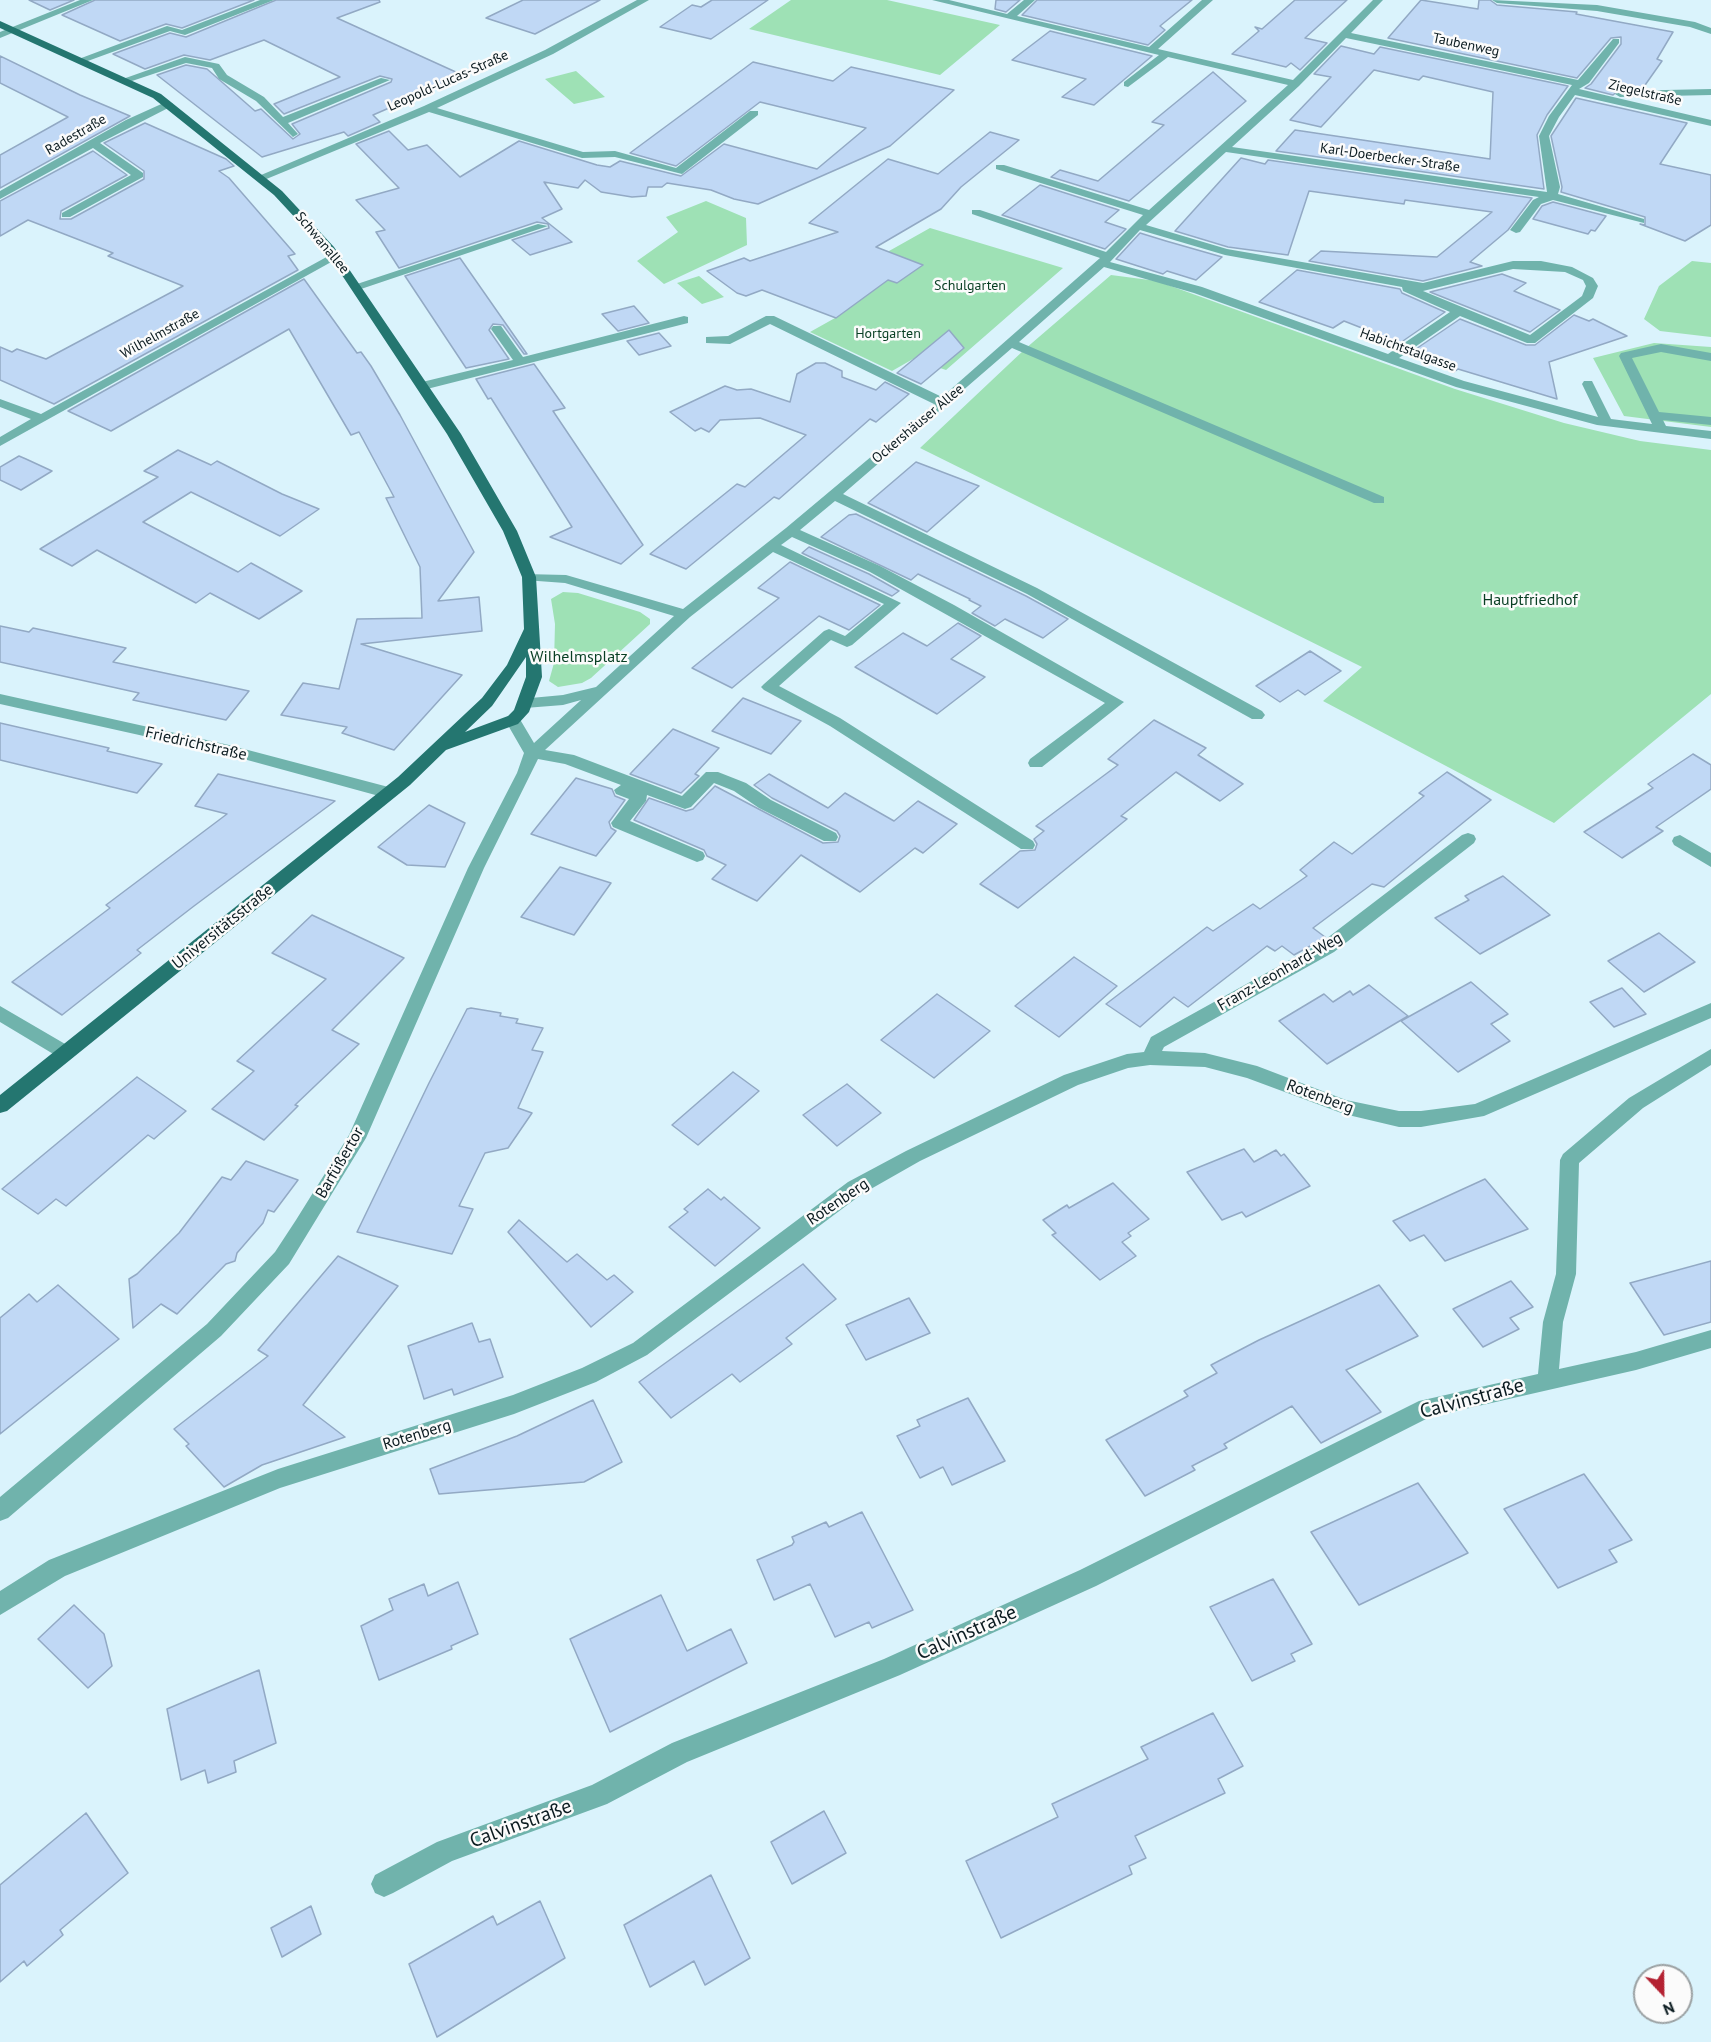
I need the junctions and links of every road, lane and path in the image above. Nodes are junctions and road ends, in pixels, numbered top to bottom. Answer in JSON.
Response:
{"nodes":[{"id":1,"x":88,"y":0,"type":"edge"},
{"id":2,"x":269,"y":0,"type":"edge"},
{"id":3,"x":644,"y":0,"type":"edge"},
{"id":4,"x":937,"y":0,"type":"edge"},
{"id":5,"x":1030,"y":0,"type":"edge"},
{"id":6,"x":1208,"y":0,"type":"edge"},
{"id":7,"x":1378,"y":0,"type":"edge"},
{"id":8,"x":1497,"y":0,"type":"edge"},
{"id":9,"x":1009,"y":17,"type":"junction"},
{"id":10,"x":0,"y":24,"type":"edge"},
{"id":11,"x":12,"y":29,"type":"junction"},
{"id":12,"x":1711,"y":31,"type":"edge"},
{"id":13,"x":1347,"y":34,"type":"junction"},
{"id":14,"x":0,"y":35,"type":"edge"},
{"id":15,"x":1616,"y":41,"type":"dead end"},
{"id":16,"x":1144,"y":46,"type":"junction"},
{"id":17,"x":1166,"y":54,"type":"junction"},
{"id":18,"x":81,"y":60,"type":"junction"},
{"id":19,"x":125,"y":80,"type":"junction"},
{"id":20,"x":385,"y":80,"type":"dead end"},
{"id":21,"x":1128,"y":84,"type":"dead end"},
{"id":22,"x":1295,"y":84,"type":"junction"},
{"id":23,"x":1577,"y":87,"type":"junction"},
{"id":24,"x":1711,"y":92,"type":"edge"},
{"id":25,"x":168,"y":104,"type":"junction"},
{"id":26,"x":428,"y":108,"type":"junction"},
{"id":27,"x":754,"y":113,"type":"dead end"},
{"id":28,"x":281,"y":122,"type":"junction"},
{"id":29,"x":1711,"y":123,"type":"edge"},
{"id":30,"x":293,"y":134,"type":"dead end"},
{"id":31,"x":93,"y":143,"type":"junction"},
{"id":32,"x":1224,"y":149,"type":"junction"},
{"id":33,"x":1000,"y":167,"type":"dead end"},
{"id":34,"x":260,"y":178,"type":"junction"},
{"id":35,"x":0,"y":196,"type":"edge"},
{"id":36,"x":1552,"y":196,"type":"junction"},
{"id":37,"x":976,"y":212,"type":"dead end"},
{"id":38,"x":1151,"y":214,"type":"junction"},
{"id":39,"x":66,"y":215,"type":"dead end"},
{"id":40,"x":1640,"y":221,"type":"dead end"},
{"id":41,"x":542,"y":226,"type":"dead end"},
{"id":42,"x":1138,"y":226,"type":"junction"},
{"id":43,"x":1516,"y":230,"type":"dead end"},
{"id":44,"x":336,"y":256,"type":"junction"},
{"id":45,"x":1105,"y":260,"type":"junction"},
{"id":46,"x":1394,"y":283,"type":"junction"},
{"id":47,"x":357,"y":286,"type":"junction"},
{"id":48,"x":1459,"y":311,"type":"junction"},
{"id":49,"x":684,"y":320,"type":"dead end"},
{"id":50,"x":497,"y":329,"type":"dead end"},
{"id":51,"x":710,"y":340,"type":"dead end"},
{"id":52,"x":1010,"y":343,"type":"junction"},
{"id":53,"x":1711,"y":357,"type":"edge"},
{"id":54,"x":1389,"y":359,"type":"junction"},
{"id":55,"x":520,"y":361,"type":"junction"},
{"id":56,"x":1588,"y":384,"type":"dead end"},
{"id":57,"x":423,"y":386,"type":"junction"},
{"id":58,"x":943,"y":403,"type":"junction"},
{"id":59,"x":0,"y":404,"type":"edge"},
{"id":60,"x":1654,"y":415,"type":"junction"},
{"id":61,"x":40,"y":418,"type":"junction"},
{"id":62,"x":1711,"y":422,"type":"edge"},
{"id":63,"x":1607,"y":423,"type":"junction"},
{"id":64,"x":1662,"y":430,"type":"junction"},
{"id":65,"x":1711,"y":435,"type":"edge"},
{"id":66,"x":0,"y":442,"type":"edge"},
{"id":67,"x":833,"y":495,"type":"junction"},
{"id":68,"x":1379,"y":500,"type":"dead end"},
{"id":69,"x":790,"y":531,"type":"junction"},
{"id":70,"x":771,"y":546,"type":"junction"},
{"id":71,"x":529,"y":577,"type":"junction"},
{"id":72,"x":685,"y":614,"type":"junction"},
{"id":73,"x":531,"y":627,"type":"junction"},
{"id":74,"x":602,"y":688,"type":"junction"},
{"id":75,"x":0,"y":699,"type":"edge"},
{"id":76,"x":525,"y":703,"type":"junction"},
{"id":77,"x":1257,"y":715,"type":"dead end"},
{"id":78,"x":513,"y":720,"type":"junction"},
{"id":79,"x":444,"y":745,"type":"junction"},
{"id":80,"x":532,"y":753,"type":"junction"},
{"id":81,"x":1036,"y":763,"type":"dead end"},
{"id":82,"x":390,"y":793,"type":"junction"},
{"id":83,"x":830,"y":837,"type":"dead end"},
{"id":84,"x":1468,"y":839,"type":"dead end"},
{"id":85,"x":1680,"y":841,"type":"dead end"},
{"id":86,"x":1027,"y":844,"type":"dead end"},
{"id":87,"x":697,"y":856,"type":"dead end"},
{"id":88,"x":1711,"y":861,"type":"edge"},
{"id":89,"x":1711,"y":1010,"type":"edge"},
{"id":90,"x":0,"y":1013,"type":"edge"},
{"id":91,"x":66,"y":1053,"type":"junction"},
{"id":92,"x":1711,"y":1056,"type":"edge"},
{"id":93,"x":1150,"y":1058,"type":"junction"},
{"id":94,"x":0,"y":1106,"type":"edge"},
{"id":95,"x":1711,"y":1339,"type":"edge"},
{"id":96,"x":1548,"y":1380,"type":"junction"},
{"id":97,"x":0,"y":1511,"type":"edge"},
{"id":98,"x":0,"y":1604,"type":"edge"},
{"id":99,"x":384,"y":1884,"type":"dead end"}],
"edges":[{"from":1,"to":11,"type":"street"},
{"from":2,"to":18,"type":"street"},
{"from":3,"to":26,"type":"street","name":"Leopold-Lucas-Straße"},
{"from":4,"to":9,"type":"street"},
{"from":5,"to":9,"type":"street"},
{"from":6,"to":16,"type":"street"},
{"from":7,"to":13,"type":"street","name":"Ockershäuser Allee"},
{"from":8,"to":12,"type":"street"},
{"from":9,"to":16,"type":"street"},
{"from":10,"to":11,"type":"main road","name":"Schwanallee"},
{"from":11,"to":14,"type":"street"},
{"from":11,"to":18,"type":"main road","name":"Schwanallee"},
{"from":13,"to":22,"type":"street","name":"Ockershäuser Allee"},
{"from":13,"to":23,"type":"street","name":"Taubenweg"},
{"from":15,"to":23,"type":"street","name":"Ziegelstraße"},
{"from":16,"to":17,"type":"street"},
{"from":17,"to":21,"type":"street"},
{"from":17,"to":22,"type":"street"},
{"from":18,"to":19,"type":"main road","name":"Schwanallee"},
{"from":19,"to":25,"type":"main road","name":"Schwanallee"},
{"from":19,"to":28,"type":"street"},
{"from":20,"to":28,"type":"street"},
{"from":22,"to":32,"type":"street","name":"Ockershäuser Allee"},
{"from":23,"to":24,"type":"street"},
{"from":23,"to":29,"type":"street","name":"Ziegelstraße"},
{"from":23,"to":36,"type":"street","name":"Ziegelstraße"},
{"from":25,"to":31,"type":"street","name":"Radestraße"},
{"from":25,"to":34,"type":"main road","name":"Schwanallee"},
{"from":26,"to":27,"type":"street"},
{"from":26,"to":34,"type":"street","name":"Leopold-Lucas-Straße"},
{"from":28,"to":30,"type":"street"},
{"from":31,"to":35,"type":"street","name":"Radestraße"},
{"from":31,"to":39,"type":"street"},
{"from":32,"to":36,"type":"street","name":"Karl-Doerbecker-Straße"},
{"from":32,"to":38,"type":"street","name":"Ockershäuser Allee"},
{"from":33,"to":38,"type":"street"},
{"from":34,"to":44,"type":"main road","name":"Schwanallee"},
{"from":36,"to":40,"type":"street","name":"Karl-Doerbecker-Straße"},
{"from":36,"to":43,"type":"street"},
{"from":37,"to":45,"type":"street","name":"Habichtstalgasse"},
{"from":38,"to":42,"type":"street","name":"Ockershäuser Allee"},
{"from":41,"to":47,"type":"street"},
{"from":42,"to":45,"type":"street","name":"Ockershäuser Allee"},
{"from":42,"to":46,"type":"street"},
{"from":44,"to":47,"type":"main road","name":"Schwanallee"},
{"from":44,"to":61,"type":"street","name":"Wilhelmstraße"},
{"from":45,"to":52,"type":"street","name":"Ockershäuser Allee"},
{"from":45,"to":54,"type":"street","name":"Habichtstalgasse"},
{"from":46,"to":48,"type":"street"},
{"from":46,"to":48,"type":"street"},
{"from":47,"to":57,"type":"main road","name":"Schwanallee"},
{"from":48,"to":54,"type":"street"},
{"from":49,"to":55,"type":"street"},
{"from":50,"to":55,"type":"street"},
{"from":51,"to":58,"type":"street"},
{"from":52,"to":58,"type":"street","name":"Ockershäuser Allee"},
{"from":52,"to":68,"type":"street"},
{"from":53,"to":60,"type":"street"},
{"from":54,"to":63,"type":"street","name":"Habichtstalgasse"},
{"from":55,"to":57,"type":"street"},
{"from":56,"to":63,"type":"street"},
{"from":57,"to":71,"type":"main road","name":"Schwanallee"},
{"from":58,"to":67,"type":"street","name":"Ockershäuser Allee"},
{"from":59,"to":61,"type":"street"},
{"from":60,"to":62,"type":"street"},
{"from":60,"to":64,"type":"street"},
{"from":61,"to":66,"type":"street","name":"Wilhelmstraße"},
{"from":63,"to":64,"type":"street","name":"Habichtstalgasse"},
{"from":64,"to":65,"type":"street","name":"Habichtstalgasse"},
{"from":67,"to":69,"type":"street","name":"Ockershäuser Allee"},
{"from":67,"to":77,"type":"street"},
{"from":69,"to":70,"type":"street","name":"Ockershäuser Allee"},
{"from":69,"to":81,"type":"street"},
{"from":70,"to":72,"type":"street","name":"Ockershäuser Allee"},
{"from":70,"to":86,"type":"street"},
{"from":71,"to":72,"type":"street"},
{"from":71,"to":73,"type":"main road"},
{"from":72,"to":74,"type":"street","name":"Ockershäuser Allee"},
{"from":73,"to":76,"type":"main road"},
{"from":73,"to":79,"type":"main road","name":"Universitätsstraße"},
{"from":74,"to":76,"type":"street"},
{"from":74,"to":80,"type":"street","name":"Ockershäuser Allee"},
{"from":75,"to":82,"type":"street","name":"Friedrichstraße"},
{"from":76,"to":78,"type":"main road"},
{"from":78,"to":79,"type":"main road","name":"Universitätsstraße"},
{"from":78,"to":80,"type":"street"},
{"from":79,"to":82,"type":"main road","name":"Universitätsstraße"},
{"from":80,"to":83,"type":"street"},
{"from":80,"to":87,"type":"street"},
{"from":80,"to":97,"type":"street","name":"Barfüßertor"},
{"from":82,"to":91,"type":"main road","name":"Universitätsstraße"},
{"from":84,"to":93,"type":"street","name":"Franz-Leonhard-Weg"},
{"from":85,"to":88,"type":"street"},
{"from":89,"to":93,"type":"street","name":"Rotenberg"},
{"from":90,"to":91,"type":"street"},
{"from":91,"to":94,"type":"main road","name":"Universitätsstraße"},
{"from":92,"to":96,"type":"street"},
{"from":93,"to":98,"type":"street","name":"Rotenberg"},
{"from":95,"to":96,"type":"street","name":"Calvinstraße"},
{"from":96,"to":99,"type":"street","name":"Calvinstraße"}]}
